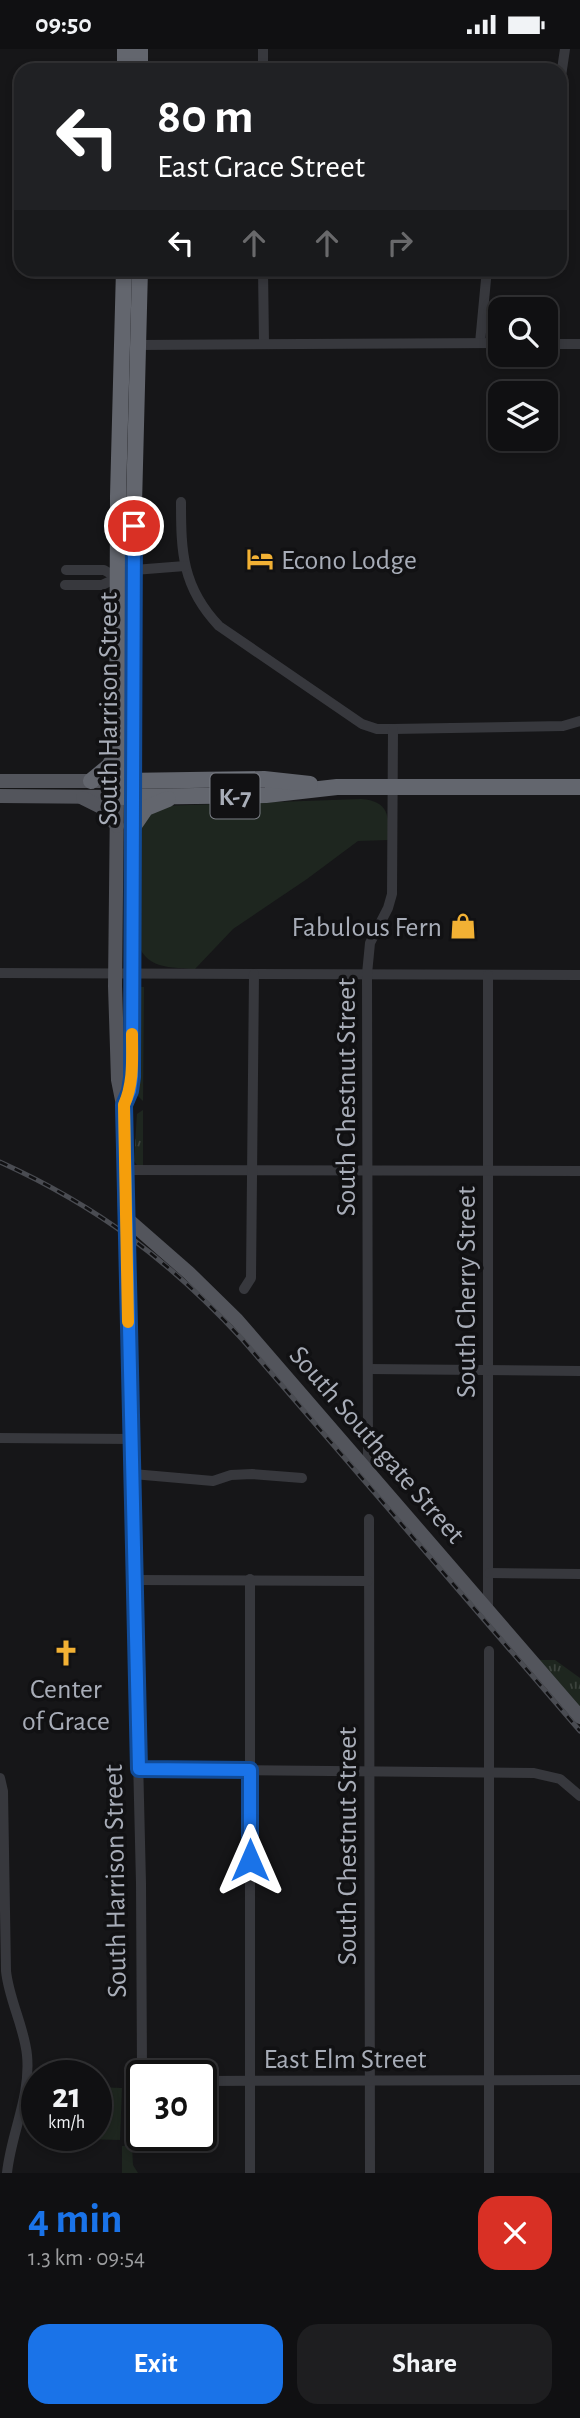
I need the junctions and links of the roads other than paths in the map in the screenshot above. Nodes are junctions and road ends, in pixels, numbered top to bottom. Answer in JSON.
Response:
{"nodes":[{"id":1,"x":124,"y":277,"type":"edge"},
{"id":2,"x":139,"y":277,"type":"edge"},
{"id":3,"x":263,"y":277,"type":"edge"},
{"id":4,"x":485,"y":277,"type":"edge"},
{"id":5,"x":264,"y":343,"type":"junction"},
{"id":6,"x":480,"y":343,"type":"junction"},
{"id":7,"x":488,"y":343,"type":"edge"},
{"id":8,"x":558,"y":344,"type":"edge"},
{"id":9,"x":580,"y":344,"type":"edge"},
{"id":10,"x":139,"y":345,"type":"junction"},
{"id":11,"x":181,"y":502,"type":"dead end"},
{"id":12,"x":185,"y":566,"type":"junction"},
{"id":13,"x":66,"y":570,"type":"dead end"},
{"id":14,"x":134,"y":570,"type":"junction"},
{"id":15,"x":118,"y":577,"type":"junction"},
{"id":16,"x":65,"y":585,"type":"dead end"},
{"id":17,"x":580,"y":721,"type":"edge"},
{"id":18,"x":393,"y":729,"type":"junction"},
{"id":19,"x":133,"y":746,"type":"junction"},
{"id":20,"x":117,"y":753,"type":"junction"},
{"id":21,"x":169,"y":780,"type":"junction"},
{"id":22,"x":0,"y":781,"type":"edge"},
{"id":23,"x":91,"y":781,"type":"junction"},
{"id":24,"x":337,"y":787,"type":"junction"},
{"id":25,"x":393,"y":787,"type":"junction"},
{"id":26,"x":580,"y":787,"type":"edge"},
{"id":27,"x":125,"y":789,"type":"junction"},
{"id":28,"x":0,"y":796,"type":"edge"},
{"id":29,"x":78,"y":796,"type":"junction"},
{"id":30,"x":176,"y":796,"type":"junction"},
{"id":31,"x":125,"y":827,"type":"junction"},
{"id":32,"x":0,"y":973,"type":"edge"},
{"id":33,"x":116,"y":973,"type":"junction"},
{"id":34,"x":132,"y":973,"type":"junction"},
{"id":35,"x":254,"y":974,"type":"junction"},
{"id":36,"x":367,"y":974,"type":"junction"},
{"id":37,"x":488,"y":975,"type":"junction"},
{"id":38,"x":580,"y":975,"type":"edge"},
{"id":39,"x":124,"y":1105,"type":"junction"},
{"id":40,"x":124,"y":1170,"type":"junction"},
{"id":41,"x":253,"y":1171,"type":"junction"},
{"id":42,"x":368,"y":1171,"type":"junction"},
{"id":43,"x":487,"y":1171,"type":"junction"},
{"id":44,"x":580,"y":1171,"type":"edge"},
{"id":45,"x":125,"y":1217,"type":"junction"},
{"id":46,"x":244,"y":1289,"type":"dead end"},
{"id":47,"x":368,"y":1369,"type":"junction"},
{"id":48,"x":487,"y":1370,"type":"junction"},
{"id":49,"x":580,"y":1371,"type":"edge"},
{"id":50,"x":0,"y":1438,"type":"edge"},
{"id":51,"x":132,"y":1439,"type":"junction"},
{"id":52,"x":368,"y":1470,"type":"junction"},
{"id":53,"x":133,"y":1475,"type":"junction"},
{"id":54,"x":302,"y":1478,"type":"dead end"},
{"id":55,"x":369,"y":1520,"type":"dead end"},
{"id":56,"x":489,"y":1573,"type":"junction"},
{"id":57,"x":580,"y":1574,"type":"edge"},
{"id":58,"x":250,"y":1579,"type":"junction"},
{"id":59,"x":135,"y":1580,"type":"junction"},
{"id":60,"x":368,"y":1581,"type":"junction"},
{"id":61,"x":488,"y":1610,"type":"junction"},
{"id":62,"x":489,"y":1651,"type":"dead end"},
{"id":63,"x":580,"y":1717,"type":"edge"},
{"id":64,"x":139,"y":1769,"type":"junction"},
{"id":65,"x":250,"y":1770,"type":"junction"},
{"id":66,"x":369,"y":1772,"type":"junction"},
{"id":67,"x":488,"y":1773,"type":"junction"},
{"id":68,"x":0,"y":1778,"type":"edge"},
{"id":69,"x":580,"y":1796,"type":"edge"},
{"id":70,"x":2,"y":1839,"type":"edge"},
{"id":71,"x":3,"y":1959,"type":"edge"},
{"id":72,"x":142,"y":2060,"type":"edge"},
{"id":73,"x":580,"y":2080,"type":"edge"},
{"id":74,"x":217,"y":2081,"type":"edge"},
{"id":75,"x":250,"y":2081,"type":"junction"},
{"id":76,"x":370,"y":2081,"type":"junction"},
{"id":77,"x":488,"y":2081,"type":"junction"},
{"id":78,"x":7,"y":2173,"type":"edge"},
{"id":79,"x":250,"y":2173,"type":"edge"},
{"id":80,"x":370,"y":2173,"type":"edge"},
{"id":81,"x":489,"y":2173,"type":"edge"}],
"edges":[{"from":1,"to":15,"type":"highway","name":"South Harrison Street"},
{"from":2,"to":10,"type":"highway","name":"South Harrison Street"},
{"from":3,"to":5,"type":"street"},
{"from":4,"to":6,"type":"street"},
{"from":5,"to":6,"type":"street"},
{"from":5,"to":10,"type":"street"},
{"from":6,"to":7,"type":"street"},
{"from":8,"to":9,"type":"street"},
{"from":10,"to":14,"type":"highway","name":"South Harrison Street"},
{"from":11,"to":12,"type":"street"},
{"from":12,"to":14,"type":"street"},
{"from":12,"to":18,"type":"street"},
{"from":13,"to":15,"type":"street"},
{"from":14,"to":15,"type":"street"},
{"from":14,"to":19,"type":"highway","name":"South Harrison Street"},
{"from":15,"to":16,"type":"street"},
{"from":15,"to":20,"type":"highway","name":"South Harrison Street"},
{"from":17,"to":18,"type":"street"},
{"from":18,"to":25,"type":"street","name":"South Chestnut Street"},
{"from":19,"to":21,"type":"highway","number":"K-7"},
{"from":19,"to":27,"type":"highway","name":"South Harrison Street"},
{"from":20,"to":23,"type":"highway"},
{"from":20,"to":27,"type":"highway","name":"South Harrison Street"},
{"from":21,"to":24,"type":"highway","number":"K-7"},
{"from":21,"to":27,"type":"highway"},
{"from":22,"to":23,"type":"main road"},
{"from":23,"to":27,"type":"main road"},
{"from":24,"to":25,"type":"highway","number":"K-7"},
{"from":24,"to":30,"type":"highway","number":"K-7"},
{"from":25,"to":26,"type":"highway","number":"K-7"},
{"from":25,"to":36,"type":"street","name":"South Chestnut Street"},
{"from":27,"to":29,"type":"main road"},
{"from":27,"to":30,"type":"highway","number":"K-7"},
{"from":27,"to":31,"type":"main road","name":"South Harrison Street"},
{"from":28,"to":29,"type":"main road"},
{"from":29,"to":31,"type":"main road"},
{"from":30,"to":31,"type":"highway"},
{"from":31,"to":33,"type":"main road","name":"South Harrison Street"},
{"from":31,"to":34,"type":"main road","name":"South Harrison Street"},
{"from":32,"to":33,"type":"street"},
{"from":33,"to":34,"type":"street"},
{"from":33,"to":39,"type":"main road","name":"South Harrison Street"},
{"from":34,"to":35,"type":"street"},
{"from":34,"to":39,"type":"main road","name":"South Harrison Street"},
{"from":35,"to":36,"type":"street"},
{"from":35,"to":41,"type":"street"},
{"from":36,"to":37,"type":"street"},
{"from":36,"to":42,"type":"street","name":"South Chestnut Street"},
{"from":37,"to":38,"type":"street"},
{"from":37,"to":43,"type":"street","name":"South Cherry Street"},
{"from":39,"to":40,"type":"main road","name":"South Harrison Street"},
{"from":40,"to":41,"type":"street"},
{"from":40,"to":45,"type":"main road","name":"South Harrison Street"},
{"from":41,"to":42,"type":"street"},
{"from":41,"to":46,"type":"street"},
{"from":42,"to":43,"type":"street"},
{"from":42,"to":47,"type":"street","name":"South Chestnut Street"},
{"from":43,"to":44,"type":"street"},
{"from":43,"to":48,"type":"street","name":"South Cherry Street"},
{"from":45,"to":51,"type":"street","name":"South Harrison Street"},
{"from":45,"to":52,"type":"main road","name":"South Southgate Street"},
{"from":47,"to":48,"type":"street"},
{"from":47,"to":52,"type":"street","name":"South Chestnut Street"},
{"from":48,"to":49,"type":"street"},
{"from":48,"to":56,"type":"street","name":"South Cherry Street"},
{"from":50,"to":51,"type":"street"},
{"from":51,"to":53,"type":"street","name":"South Harrison Street"},
{"from":52,"to":61,"type":"main road","name":"South Southgate Street"},
{"from":53,"to":54,"type":"street"},
{"from":53,"to":59,"type":"street","name":"South Harrison Street"},
{"from":55,"to":60,"type":"street","name":"South Chestnut Street"},
{"from":56,"to":57,"type":"street"},
{"from":56,"to":61,"type":"street","name":"South Cherry Street"},
{"from":58,"to":59,"type":"street"},
{"from":58,"to":60,"type":"street"},
{"from":58,"to":65,"type":"street"},
{"from":59,"to":64,"type":"street","name":"South Harrison Street"},
{"from":60,"to":66,"type":"street","name":"South Chestnut Street"},
{"from":61,"to":63,"type":"main road","name":"South Southgate Street"},
{"from":62,"to":67,"type":"street"},
{"from":64,"to":65,"type":"street"},
{"from":64,"to":72,"type":"street","name":"South Harrison Street"},
{"from":65,"to":66,"type":"street"},
{"from":65,"to":75,"type":"street"},
{"from":66,"to":67,"type":"street"},
{"from":66,"to":76,"type":"street","name":"South Chestnut Street"},
{"from":67,"to":69,"type":"street"},
{"from":67,"to":77,"type":"street"},
{"from":68,"to":70,"type":"street"},
{"from":70,"to":71,"type":"street"},
{"from":71,"to":78,"type":"street"},
{"from":73,"to":77,"type":"street","name":"East Elm Street"},
{"from":74,"to":75,"type":"street","name":"East Elm Street"},
{"from":75,"to":76,"type":"street","name":"East Elm Street"},
{"from":75,"to":79,"type":"street"},
{"from":76,"to":77,"type":"street","name":"East Elm Street"},
{"from":76,"to":80,"type":"street","name":"South Chestnut Street"},
{"from":77,"to":81,"type":"street"}]}
